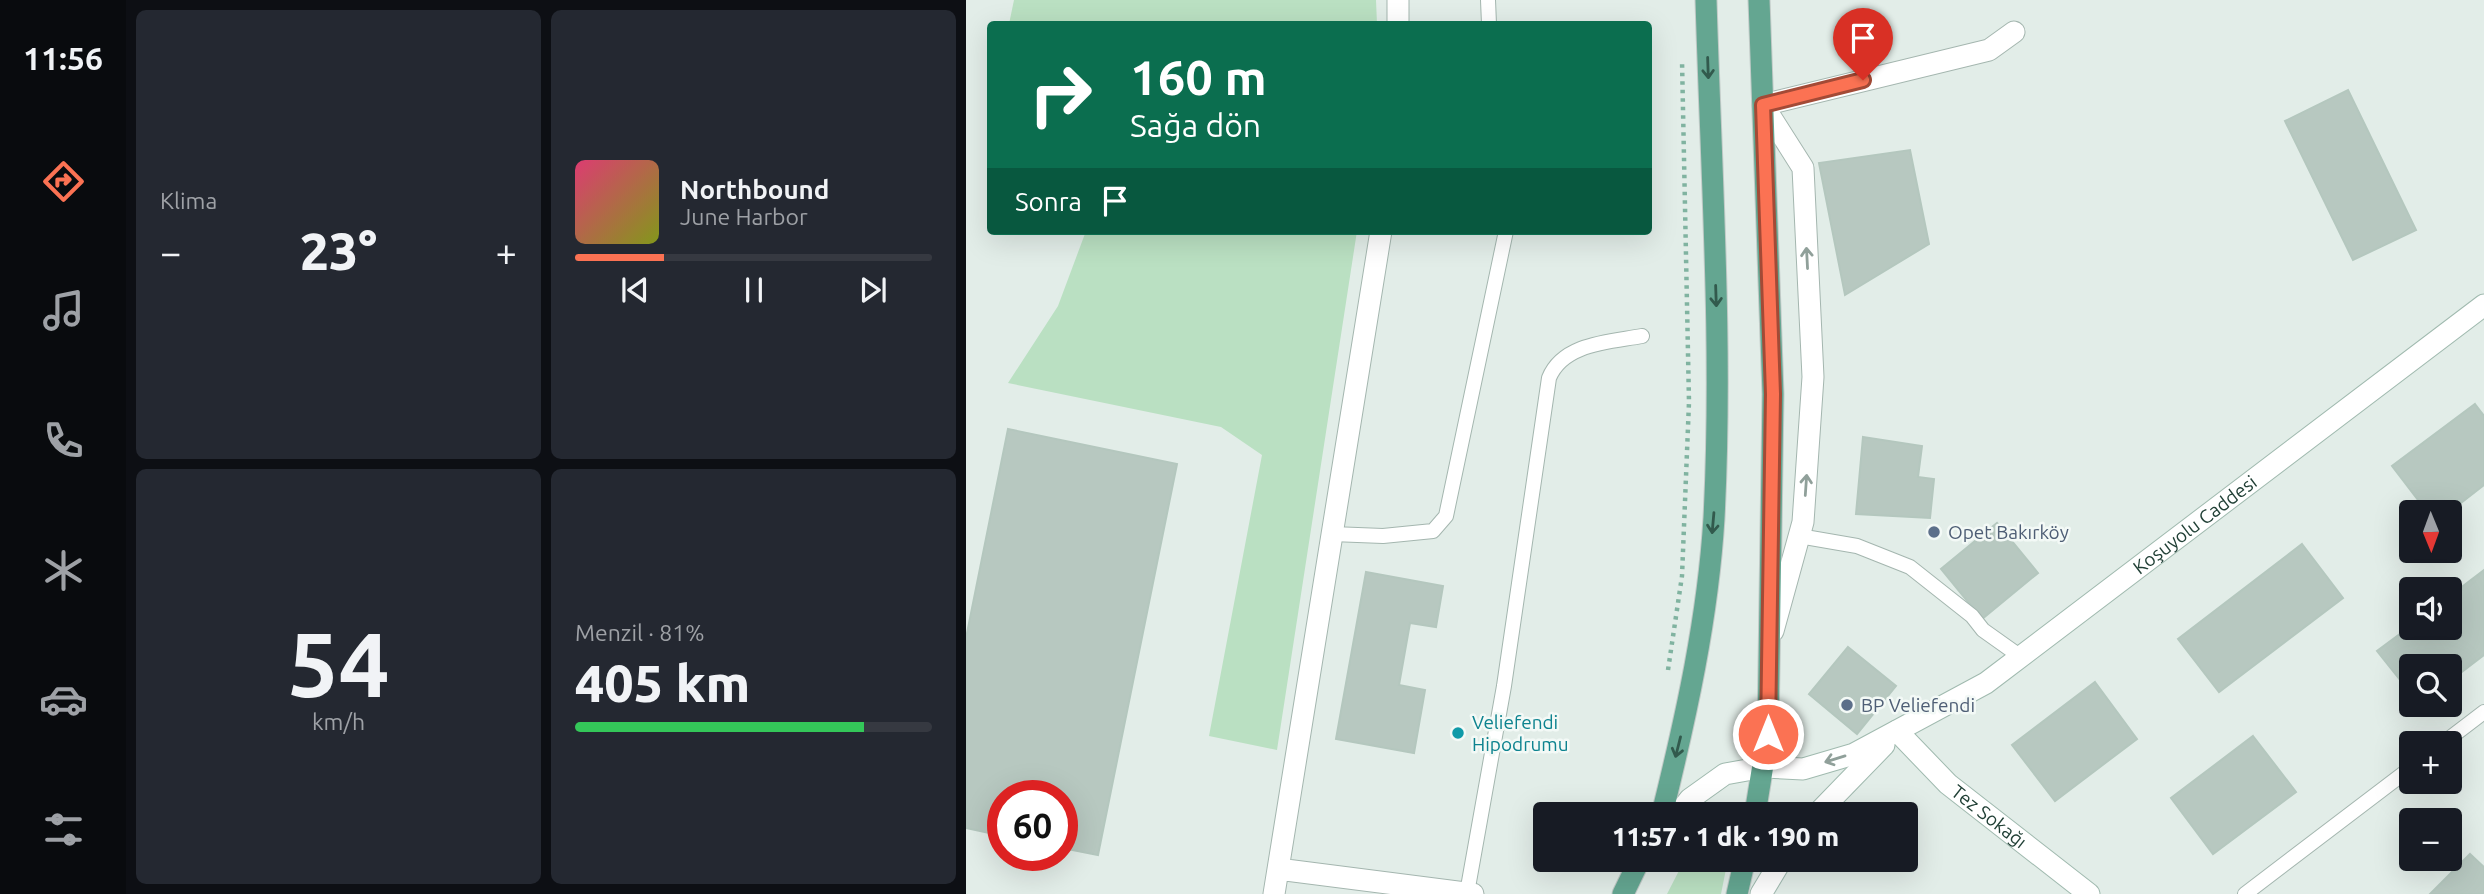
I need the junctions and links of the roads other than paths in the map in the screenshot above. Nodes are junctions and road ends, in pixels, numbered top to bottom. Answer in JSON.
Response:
{"nodes":[{"id":1,"x":1398,"y":0,"type":"edge"},
{"id":2,"x":1488,"y":0,"type":"edge"},
{"id":3,"x":1706,"y":0,"type":"edge"},
{"id":4,"x":1759,"y":0,"type":"edge"},
{"id":5,"x":1398,"y":21,"type":"edge"},
{"id":6,"x":1489,"y":21,"type":"edge"},
{"id":7,"x":2014,"y":32,"type":"dead end"},
{"id":8,"x":1763,"y":105,"type":"junction"},
{"id":9,"x":1380,"y":235,"type":"edge"},
{"id":10,"x":1505,"y":235,"type":"edge"},
{"id":11,"x":2484,"y":305,"type":"edge"},
{"id":12,"x":1642,"y":336,"type":"dead end"},
{"id":13,"x":1332,"y":534,"type":"junction"},
{"id":14,"x":1799,"y":536,"type":"junction"},
{"id":15,"x":1768,"y":647,"type":"junction"},
{"id":16,"x":2021,"y":657,"type":"junction"},
{"id":17,"x":2484,"y":712,"type":"edge"},
{"id":18,"x":1897,"y":731,"type":"junction"},
{"id":19,"x":2459,"y":731,"type":"edge"},
{"id":20,"x":1764,"y":767,"type":"junction"},
{"id":21,"x":2399,"y":777,"type":"edge"},
{"id":22,"x":1665,"y":802,"type":"edge"},
{"id":23,"x":1688,"y":802,"type":"edge"},
{"id":24,"x":1757,"y":802,"type":"edge"},
{"id":25,"x":1829,"y":802,"type":"edge"},
{"id":26,"x":1278,"y":869,"type":"junction"},
{"id":27,"x":1634,"y":872,"type":"edge"},
{"id":28,"x":1742,"y":872,"type":"edge"},
{"id":29,"x":1774,"y":872,"type":"edge"},
{"id":30,"x":1467,"y":893,"type":"edge"},
{"id":31,"x":1274,"y":894,"type":"edge"},
{"id":32,"x":1473,"y":894,"type":"edge"},
{"id":33,"x":1623,"y":894,"type":"edge"},
{"id":34,"x":1737,"y":894,"type":"edge"},
{"id":35,"x":1761,"y":894,"type":"edge"},
{"id":36,"x":2089,"y":894,"type":"edge"},
{"id":37,"x":2245,"y":894,"type":"edge"}],
"edges":[{"from":1,"to":5,"type":"street"},
{"from":2,"to":6,"type":"lane"},
{"from":3,"to":22,"type":"main road","one_way":true},
{"from":4,"to":8,"type":"main road"},
{"from":7,"to":8,"type":"street"},
{"from":14,"to":8,"type":"street","one_way":true},
{"from":8,"to":15,"type":"main road"},
{"from":9,"to":13,"type":"street"},
{"from":10,"to":13,"type":"lane"},
{"from":11,"to":16,"type":"street","name":"Koşuyolu Caddesi"},
{"from":12,"to":30,"type":"lane"},
{"from":13,"to":26,"type":"street"},
{"from":14,"to":15,"type":"street"},
{"from":14,"to":16,"type":"lane"},
{"from":15,"to":20,"type":"main road"},
{"from":16,"to":18,"type":"street","name":"Koşuyolu Caddesi"},
{"from":17,"to":19,"type":"lane"},
{"from":18,"to":20,"type":"street","name":"Koşuyolu Caddesi","one_way":true},
{"from":18,"to":25,"type":"street"},
{"from":18,"to":36,"type":"street","name":"Tez Sokağı"},
{"from":20,"to":23,"type":"street","name":"Koşuyolu Caddesi"},
{"from":20,"to":24,"type":"main road"},
{"from":21,"to":37,"type":"lane"},
{"from":26,"to":30,"type":"street"},
{"from":26,"to":31,"type":"street"},
{"from":27,"to":33,"type":"main road"},
{"from":28,"to":34,"type":"main road"},
{"from":29,"to":35,"type":"street"},
{"from":30,"to":32,"type":"street"}]}
